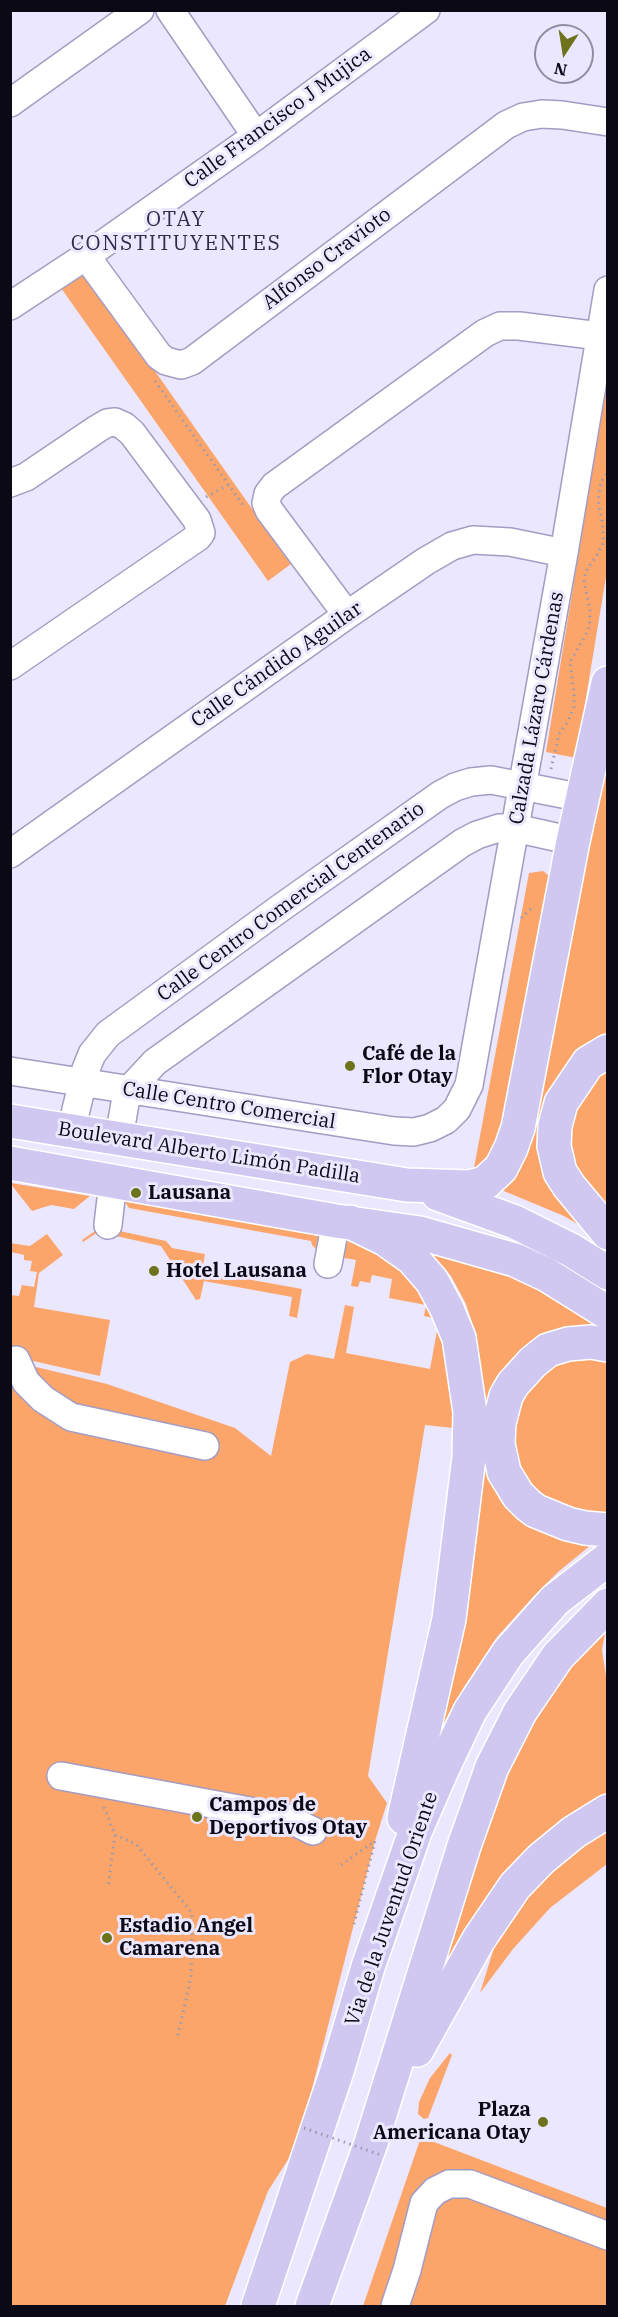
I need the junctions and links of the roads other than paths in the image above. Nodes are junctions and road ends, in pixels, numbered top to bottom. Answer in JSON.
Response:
{"nodes":[{"id":1,"x":140,"y":10,"type":"edge"},
{"id":2,"x":170,"y":10,"type":"edge"},
{"id":3,"x":426,"y":10,"type":"edge"},
{"id":4,"x":10,"y":103,"type":"edge"},
{"id":5,"x":608,"y":122,"type":"edge"},
{"id":6,"x":256,"y":136,"type":"junction"},
{"id":7,"x":86,"y":256,"type":"junction"},
{"id":8,"x":608,"y":290,"type":"edge"},
{"id":9,"x":10,"y":306,"type":"edge"},
{"id":10,"x":600,"y":336,"type":"junction"},
{"id":11,"x":10,"y":483,"type":"edge"},
{"id":12,"x":564,"y":553,"type":"junction"},
{"id":13,"x":347,"y":615,"type":"junction"},
{"id":14,"x":10,"y":666,"type":"edge"},
{"id":15,"x":608,"y":683,"type":"edge"},
{"id":16,"x":535,"y":787,"type":"junction"},
{"id":17,"x":583,"y":798,"type":"junction"},
{"id":18,"x":515,"y":828,"type":"junction"},
{"id":19,"x":573,"y":841,"type":"junction"},
{"id":20,"x":10,"y":854,"type":"edge"},
{"id":21,"x":608,"y":1051,"type":"edge"},
{"id":22,"x":10,"y":1071,"type":"edge"},
{"id":23,"x":81,"y":1082,"type":"junction"},
{"id":24,"x":129,"y":1090,"type":"junction"},
{"id":25,"x":446,"y":1119,"type":"joint"},
{"id":26,"x":10,"y":1121,"type":"edge"},
{"id":27,"x":71,"y":1130,"type":"junction"},
{"id":28,"x":119,"y":1138,"type":"junction"},
{"id":29,"x":10,"y":1163,"type":"edge"},
{"id":30,"x":113,"y":1181,"type":"junction"},
{"id":31,"x":408,"y":1185,"type":"junction"},
{"id":32,"x":343,"y":1221,"type":"junction"},
{"id":33,"x":108,"y":1225,"type":"dead end"},
{"id":34,"x":608,"y":1233,"type":"edge"},
{"id":35,"x":328,"y":1264,"type":"dead end"},
{"id":36,"x":608,"y":1273,"type":"edge"},
{"id":37,"x":608,"y":1313,"type":"edge"},
{"id":38,"x":608,"y":1345,"type":"edge"},
{"id":39,"x":16,"y":1360,"type":"dead end"},
{"id":40,"x":205,"y":1446,"type":"dead end"},
{"id":41,"x":608,"y":1530,"type":"edge"},
{"id":42,"x":608,"y":1559,"type":"edge"},
{"id":43,"x":608,"y":1605,"type":"edge"},
{"id":44,"x":61,"y":1776,"type":"dead end"},
{"id":45,"x":608,"y":1811,"type":"edge"},
{"id":46,"x":313,"y":1831,"type":"dead end"},
{"id":47,"x":368,"y":1966,"type":"junction"},
{"id":48,"x":378,"y":2142,"type":"junction"},
{"id":49,"x":608,"y":2236,"type":"edge"},
{"id":50,"x":258,"y":2307,"type":"edge"},
{"id":51,"x":312,"y":2307,"type":"edge"},
{"id":52,"x":395,"y":2307,"type":"edge"}],
"edges":[{"from":1,"to":4,"type":"street"},
{"from":2,"to":6,"type":"street"},
{"from":3,"to":6,"type":"street","name":"Calle Francisco J Mujica"},
{"from":5,"to":7,"type":"street","name":"Alfonso Cravioto"},
{"from":6,"to":7,"type":"street","name":"Calle Francisco J Mujica"},
{"from":7,"to":9,"type":"street","name":"Calle Francisco J Mujica"},
{"from":8,"to":10,"type":"street","name":"Calzada Lázaro Cárdenas"},
{"from":10,"to":12,"type":"street","name":"Calzada Lázaro Cárdenas"},
{"from":10,"to":13,"type":"street"},
{"from":11,"to":14,"type":"street"},
{"from":12,"to":13,"type":"street","name":"Calle Cándido Aguilar"},
{"from":12,"to":16,"type":"street","name":"Calzada Lázaro Cárdenas"},
{"from":13,"to":20,"type":"street","name":"Calle Cándido Aguilar"},
{"from":15,"to":17,"type":"highway"},
{"from":16,"to":17,"type":"street","name":"Calle Centro Comercial Centenario"},
{"from":16,"to":18,"type":"street","name":"Calzada Lázaro Cárdenas"},
{"from":16,"to":23,"type":"street","name":"Calle Centro Comercial Centenario"},
{"from":17,"to":19,"type":"highway"},
{"from":18,"to":19,"type":"street"},
{"from":18,"to":24,"type":"street"},
{"from":18,"to":25,"type":"street","name":"Calzada Lázaro Cárdenas"},
{"from":19,"to":31,"type":"highway"},
{"from":21,"to":34,"type":"highway"},
{"from":22,"to":23,"type":"street","name":"Calle Centro Comercial"},
{"from":23,"to":24,"type":"street","name":"Calle Centro Comercial"},
{"from":23,"to":27,"type":"street","name":"Calle Centro Comercial Centenario"},
{"from":24,"to":25,"type":"street","name":"Calle Centro Comercial"},
{"from":24,"to":28,"type":"street"},
{"from":26,"to":27,"type":"highway","name":"Boulevard Alberto Limón Padilla"},
{"from":27,"to":28,"type":"highway","name":"Boulevard Alberto Limón Padilla"},
{"from":28,"to":31,"type":"highway","name":"Boulevard Alberto Limón Padilla"},
{"from":29,"to":30,"type":"highway"},
{"from":30,"to":32,"type":"highway"},
{"from":30,"to":33,"type":"street"},
{"from":31,"to":36,"type":"highway"},
{"from":32,"to":35,"type":"street"},
{"from":32,"to":37,"type":"highway"},
{"from":32,"to":47,"type":"highway"},
{"from":38,"to":41,"type":"highway"},
{"from":39,"to":40,"type":"street"},
{"from":42,"to":47,"type":"highway","name":"Via de la Juventud Oriente"},
{"from":43,"to":48,"type":"highway"},
{"from":44,"to":46,"type":"street"},
{"from":45,"to":48,"type":"highway"},
{"from":47,"to":50,"type":"highway","name":"Via de la Juventud Oriente"},
{"from":48,"to":51,"type":"highway"},
{"from":49,"to":52,"type":"street"}]}
